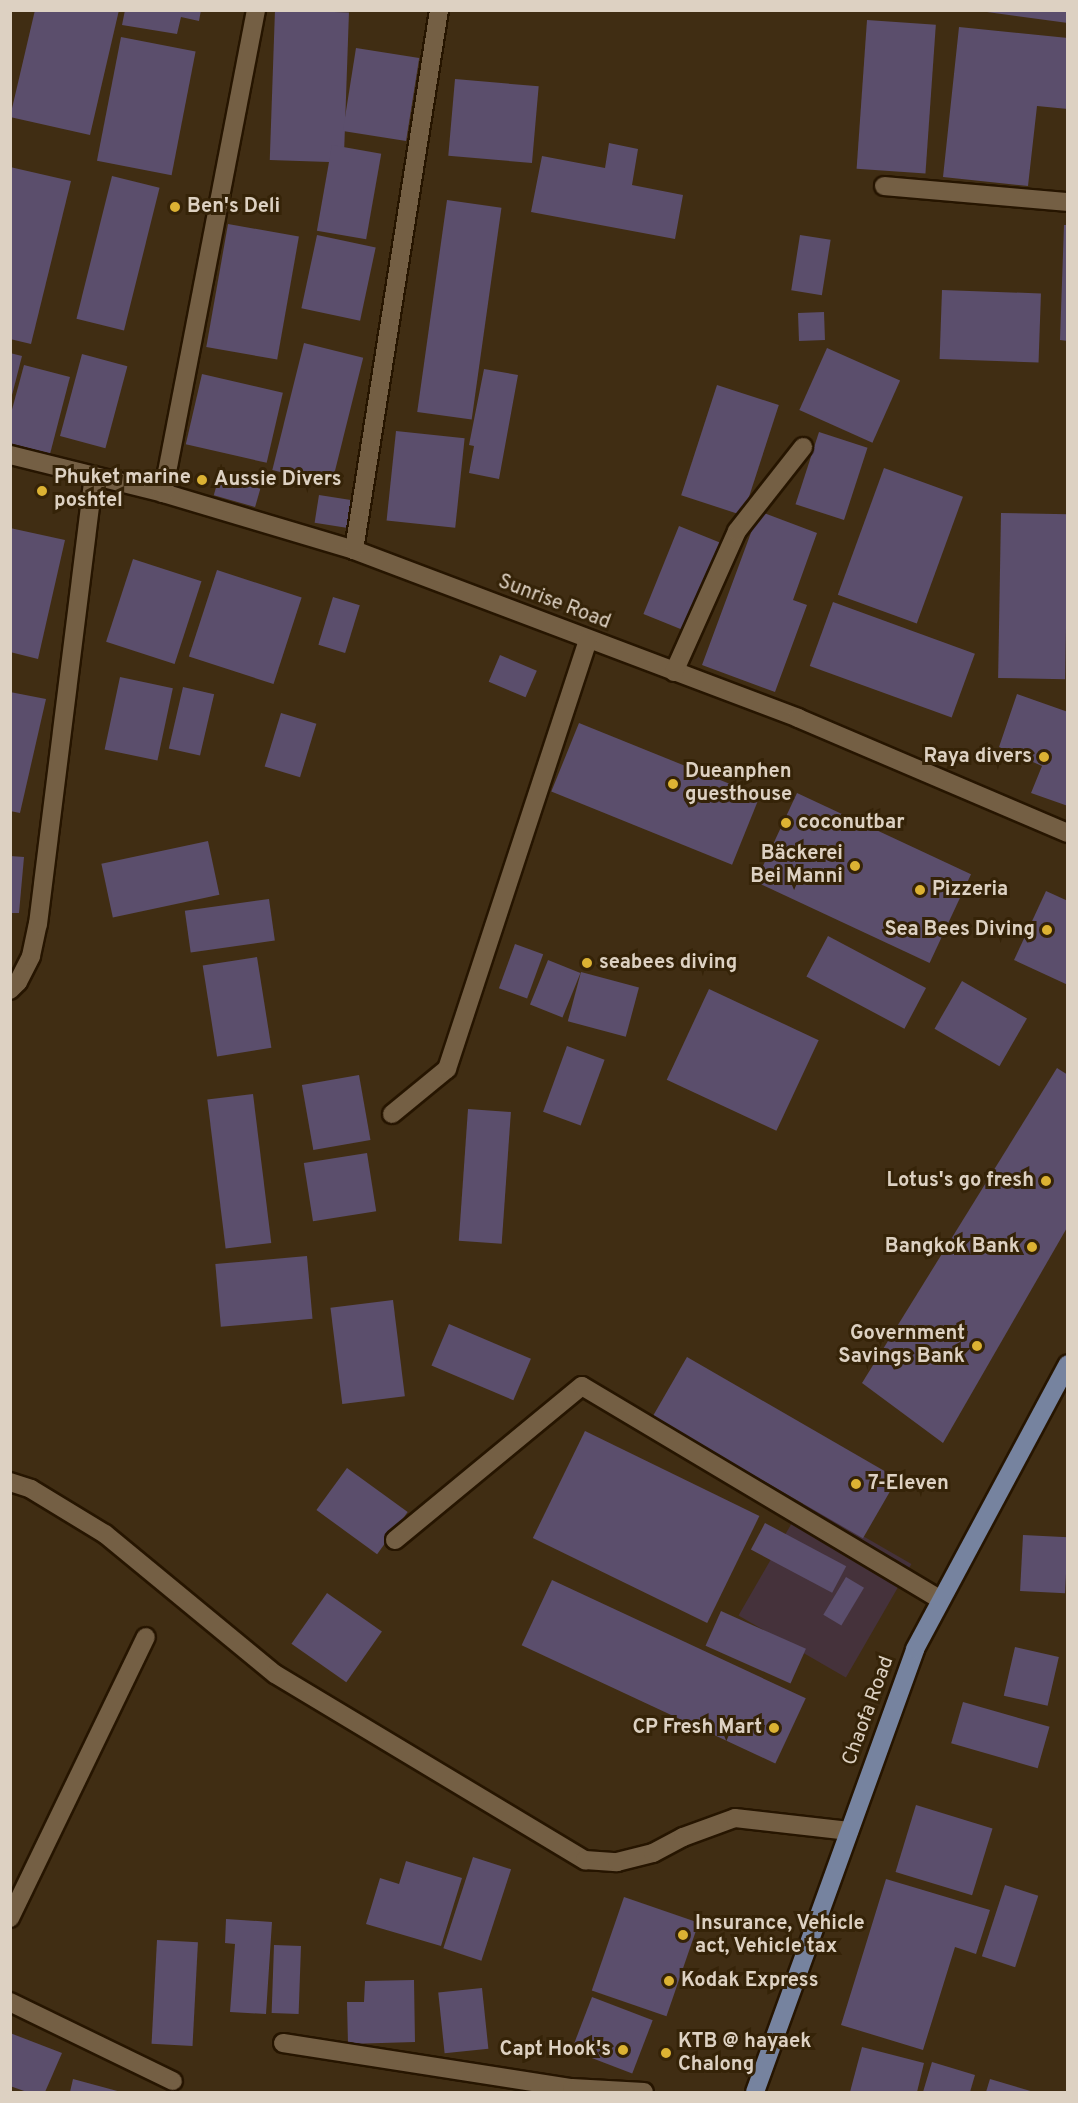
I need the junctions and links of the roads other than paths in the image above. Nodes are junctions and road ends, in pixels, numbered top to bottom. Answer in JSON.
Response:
{"nodes":[{"id":1,"x":256,"y":10,"type":"edge"},
{"id":2,"x":439,"y":10,"type":"edge"},
{"id":3,"x":884,"y":186,"type":"dead end"},
{"id":4,"x":1068,"y":202,"type":"edge"},
{"id":5,"x":803,"y":447,"type":"dead end"},
{"id":6,"x":10,"y":455,"type":"edge"},
{"id":7,"x":94,"y":476,"type":"junction"},
{"id":8,"x":164,"y":493,"type":"junction"},
{"id":9,"x":354,"y":550,"type":"junction"},
{"id":10,"x":588,"y":640,"type":"junction"},
{"id":11,"x":675,"y":672,"type":"junction"},
{"id":12,"x":1068,"y":833,"type":"edge"},
{"id":13,"x":10,"y":990,"type":"edge"},
{"id":14,"x":392,"y":1114,"type":"dead end"},
{"id":15,"x":1068,"y":1364,"type":"edge"},
{"id":16,"x":10,"y":1482,"type":"edge"},
{"id":17,"x":395,"y":1540,"type":"dead end"},
{"id":18,"x":940,"y":1599,"type":"junction"},
{"id":19,"x":146,"y":1637,"type":"dead end"},
{"id":20,"x":849,"y":1831,"type":"junction"},
{"id":21,"x":10,"y":1918,"type":"edge"},
{"id":22,"x":10,"y":2002,"type":"edge"},
{"id":23,"x":283,"y":2043,"type":"dead end"},
{"id":24,"x":173,"y":2081,"type":"dead end"},
{"id":25,"x":644,"y":2092,"type":"edge"},
{"id":26,"x":755,"y":2092,"type":"edge"}],
"edges":[{"from":1,"to":8,"type":"street"},
{"from":2,"to":9,"type":"street"},
{"from":3,"to":4,"type":"street"},
{"from":5,"to":11,"type":"street"},
{"from":6,"to":7,"type":"street","name":"Sunrise Road"},
{"from":7,"to":8,"type":"street","name":"Sunrise Road"},
{"from":7,"to":13,"type":"street"},
{"from":8,"to":9,"type":"street","name":"Sunrise Road"},
{"from":9,"to":10,"type":"street","name":"Sunrise Road"},
{"from":10,"to":11,"type":"street","name":"Sunrise Road"},
{"from":10,"to":14,"type":"street"},
{"from":11,"to":12,"type":"street","name":"Sunrise Road"},
{"from":15,"to":18,"type":"main road","name":"Chaofa Road"},
{"from":16,"to":20,"type":"street"},
{"from":17,"to":18,"type":"street"},
{"from":18,"to":20,"type":"main road","name":"Chaofa Road"},
{"from":19,"to":21,"type":"street"},
{"from":20,"to":26,"type":"main road","name":"Chaofa Road"},
{"from":22,"to":24,"type":"street"},
{"from":23,"to":25,"type":"street"}]}
